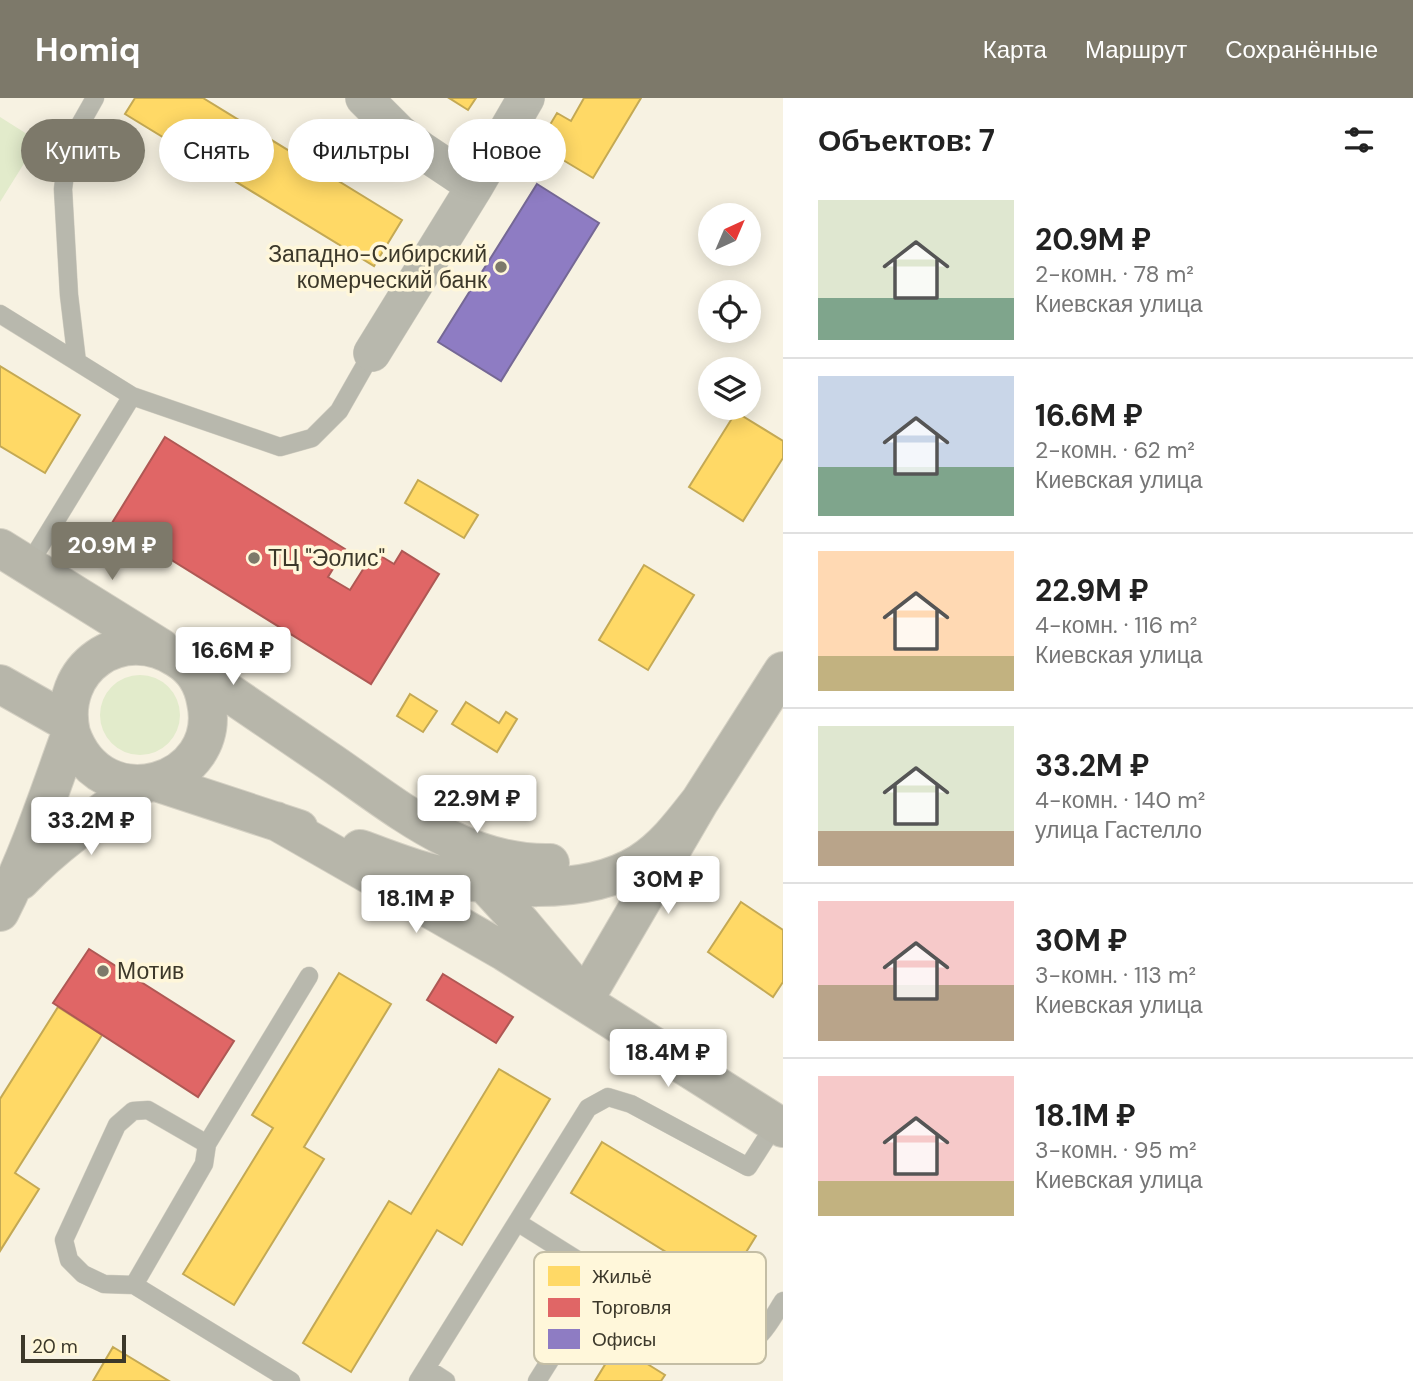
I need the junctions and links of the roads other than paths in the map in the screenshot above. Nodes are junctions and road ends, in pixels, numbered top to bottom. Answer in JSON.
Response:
{"nodes":[{"id":1,"x":95,"y":98,"type":"edge"},
{"id":2,"x":364,"y":98,"type":"edge"},
{"id":3,"x":526,"y":98,"type":"edge"},
{"id":4,"x":475,"y":186,"type":"junction"},
{"id":5,"x":0,"y":314,"type":"edge"},
{"id":6,"x":372,"y":353,"type":"joint"},
{"id":7,"x":77,"y":362,"type":"junction"},
{"id":8,"x":132,"y":396,"type":"junction"},
{"id":9,"x":14,"y":557,"type":"edge"},
{"id":10,"x":176,"y":657,"type":"junction"},
{"id":11,"x":783,"y":671,"type":"edge"},
{"id":12,"x":0,"y":684,"type":"edge"},
{"id":13,"x":70,"y":728,"type":"junction"},
{"id":14,"x":149,"y":783,"type":"junction"},
{"id":15,"x":700,"y":801,"type":"junction"},
{"id":16,"x":276,"y":821,"type":"junction"},
{"id":17,"x":428,"y":828,"type":"junction"},
{"id":18,"x":486,"y":884,"type":"junction"},
{"id":19,"x":5,"y":902,"type":"edge"},
{"id":20,"x":309,"y":976,"type":"dead end"},
{"id":21,"x":584,"y":1000,"type":"junction"},
{"id":22,"x":780,"y":1126,"type":"edge"},
{"id":23,"x":206,"y":1144,"type":"junction"},
{"id":24,"x":517,"y":1222,"type":"junction"},
{"id":25,"x":565,"y":1252,"type":"edge"},
{"id":26,"x":134,"y":1285,"type":"junction"},
{"id":27,"x":783,"y":1301,"type":"edge"},
{"id":28,"x":766,"y":1329,"type":"edge"},
{"id":29,"x":548,"y":1364,"type":"edge"},
{"id":30,"x":422,"y":1375,"type":"edge"},
{"id":31,"x":291,"y":1381,"type":"edge"},
{"id":32,"x":446,"y":1381,"type":"edge"},
{"id":33,"x":537,"y":1381,"type":"edge"}],
"edges":[{"from":1,"to":7,"type":"lane"},
{"from":2,"to":4,"type":"street"},
{"from":3,"to":4,"type":"street"},
{"from":4,"to":6,"type":"street"},
{"from":5,"to":7,"type":"lane"},
{"from":6,"to":8,"type":"lane"},
{"from":7,"to":8,"type":"lane"},
{"from":8,"to":9,"type":"lane"},
{"from":9,"to":10,"type":"main road"},
{"from":10,"to":13,"type":"main road"},
{"from":10,"to":14,"type":"main road"},
{"from":10,"to":17,"type":"main road"},
{"from":11,"to":15,"type":"main road"},
{"from":12,"to":13,"type":"main road"},
{"from":13,"to":14,"type":"main road"},
{"from":13,"to":19,"type":"main road"},
{"from":14,"to":16,"type":"main road"},
{"from":14,"to":19,"type":"main road"},
{"from":15,"to":17,"type":"main road"},
{"from":15,"to":18,"type":"main road"},
{"from":15,"to":21,"type":"main road"},
{"from":16,"to":18,"type":"main road"},
{"from":16,"to":21,"type":"main road"},
{"from":17,"to":18,"type":"main road"},
{"from":18,"to":21,"type":"main road"},
{"from":20,"to":23,"type":"lane"},
{"from":21,"to":22,"type":"main road"},
{"from":22,"to":24,"type":"lane"},
{"from":23,"to":26,"type":"lane"},
{"from":23,"to":26,"type":"lane"},
{"from":24,"to":25,"type":"lane"},
{"from":24,"to":30,"type":"lane"},
{"from":26,"to":31,"type":"lane"},
{"from":27,"to":28,"type":"lane"},
{"from":29,"to":33,"type":"lane"},
{"from":30,"to":32,"type":"lane"}]}
